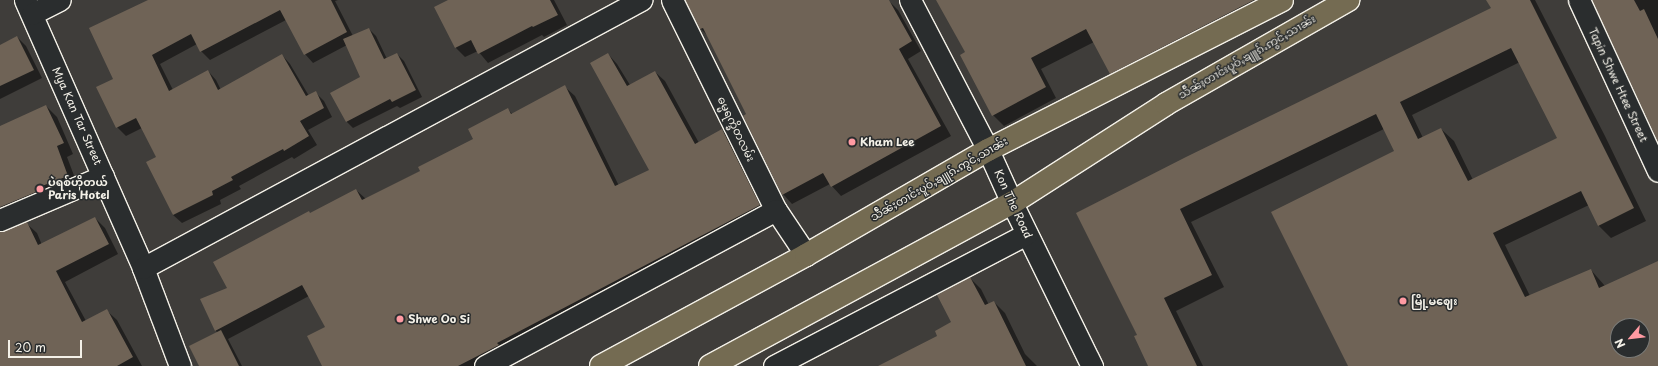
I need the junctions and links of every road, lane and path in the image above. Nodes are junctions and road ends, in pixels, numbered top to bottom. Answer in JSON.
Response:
{"nodes":[{"id":1,"x":60,"y":0,"type":"edge"},
{"id":2,"x":641,"y":0,"type":"edge"},
{"id":3,"x":672,"y":0,"type":"edge"},
{"id":4,"x":910,"y":0,"type":"edge"},
{"id":5,"x":1282,"y":0,"type":"edge"},
{"id":6,"x":1348,"y":0,"type":"edge"},
{"id":7,"x":1579,"y":0,"type":"edge"},
{"id":8,"x":28,"y":7,"type":"edge"},
{"id":9,"x":988,"y":150,"type":"junction"},
{"id":10,"x":1658,"y":171,"type":"edge"},
{"id":11,"x":103,"y":176,"type":"junction"},
{"id":12,"x":1012,"y":203,"type":"junction"},
{"id":13,"x":776,"y":210,"type":"junction"},
{"id":14,"x":0,"y":220,"type":"edge"},
{"id":15,"x":1027,"y":234,"type":"junction"},
{"id":16,"x":806,"y":255,"type":"junction"},
{"id":17,"x":143,"y":268,"type":"junction"},
{"id":18,"x":180,"y":366,"type":"edge"},
{"id":19,"x":485,"y":366,"type":"edge"},
{"id":20,"x":601,"y":366,"type":"edge"},
{"id":21,"x":710,"y":366,"type":"edge"},
{"id":22,"x":774,"y":366,"type":"edge"},
{"id":23,"x":1092,"y":366,"type":"edge"}],
"edges":[{"from":1,"to":8,"type":"street"},
{"from":2,"to":17,"type":"street"},
{"from":3,"to":13,"type":"street","name":"ဓမ္မရက္ခိတလမ်း"},
{"from":4,"to":9,"type":"street","name":"Kon The Road"},
{"from":5,"to":9,"type":"highway","name":"သဵႅၼ်ႈတၢင်းပူဝ်ႇၶျူၵ်ႉဢွင်ႇသၢၼ်း"},
{"from":6,"to":12,"type":"highway","name":"သဵႅၼ်ႈတၢင်းပူဝ်ႇၶျူၵ်ႉဢွင်ႇသၢၼ်း"},
{"from":7,"to":10,"type":"street","name":"Tapin Shwe Htee Street"},
{"from":8,"to":11,"type":"street","name":"Mya Kan Tar Street"},
{"from":9,"to":12,"type":"street","name":"Kon The Road"},
{"from":9,"to":16,"type":"highway","name":"သဵႅၼ်ႈတၢင်းပူဝ်ႇၶျူၵ်ႉဢွင်ႇသၢၼ်း"},
{"from":11,"to":14,"type":"street"},
{"from":11,"to":17,"type":"street","name":"Mya Kan Tar Street"},
{"from":12,"to":15,"type":"street","name":"Kon The Road"},
{"from":12,"to":21,"type":"highway","name":"သဵႅၼ်ႈတၢင်းပူဝ်ႇၶျူၵ်ႉဢွင်ႇသၢၼ်း"},
{"from":13,"to":16,"type":"street","name":"ဓမ္မရက္ခိတလမ်း"},
{"from":13,"to":19,"type":"street"},
{"from":15,"to":22,"type":"street"},
{"from":15,"to":23,"type":"street","name":"Kon The Road"},
{"from":16,"to":20,"type":"highway","name":"သဵႅၼ်ႈတၢင်းပူဝ်ႇၶျူၵ်ႉဢွင်ႇသၢၼ်း"},
{"from":17,"to":18,"type":"street","name":"Mya Kan Tar Street"}]}
